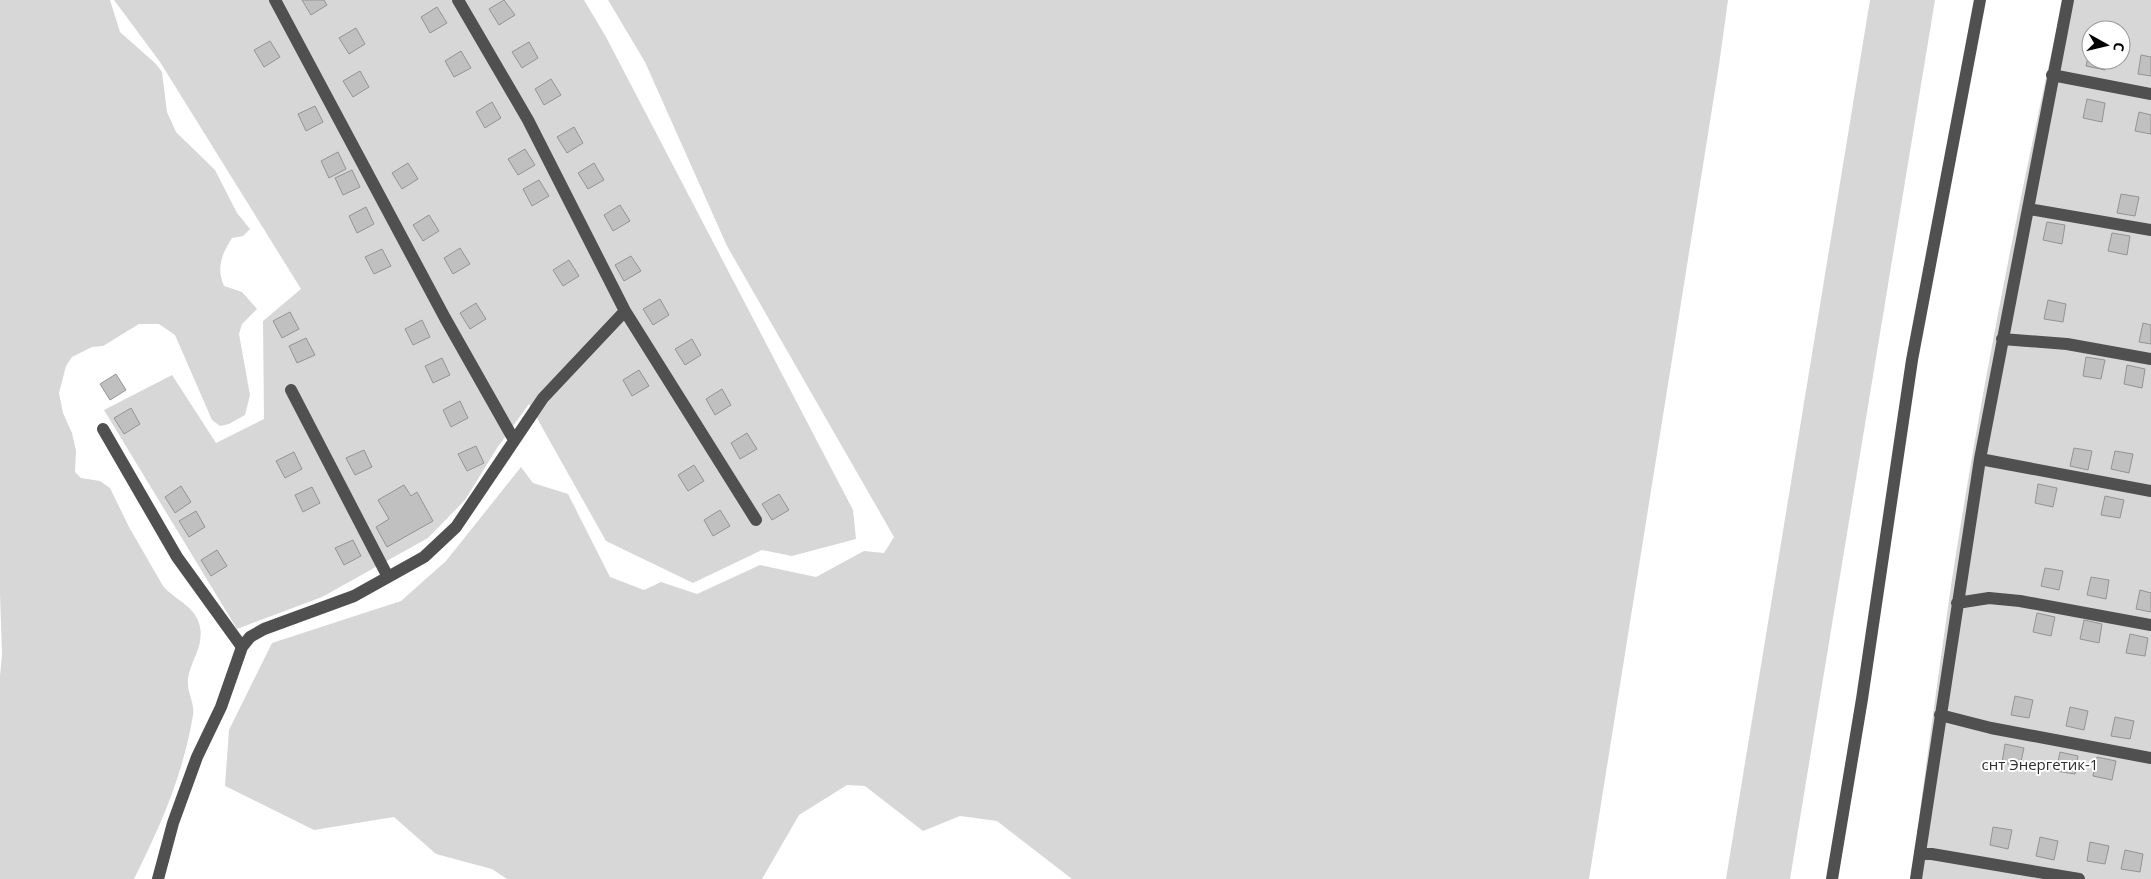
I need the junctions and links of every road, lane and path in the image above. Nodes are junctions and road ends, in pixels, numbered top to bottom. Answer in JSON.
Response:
{"nodes":[{"id":1,"x":275,"y":0,"type":"edge"},
{"id":2,"x":458,"y":0,"type":"edge"},
{"id":3,"x":1980,"y":0,"type":"edge"},
{"id":4,"x":2068,"y":0,"type":"edge"},
{"id":5,"x":2052,"y":75,"type":"junction"},
{"id":6,"x":2151,"y":94,"type":"edge"},
{"id":7,"x":2029,"y":210,"type":"junction"},
{"id":8,"x":2151,"y":230,"type":"edge"},
{"id":9,"x":625,"y":311,"type":"junction"},
{"id":10,"x":2002,"y":339,"type":"junction"},
{"id":11,"x":2151,"y":360,"type":"edge"},
{"id":12,"x":291,"y":390,"type":"dead end"},
{"id":13,"x":103,"y":429,"type":"dead end"},
{"id":14,"x":514,"y":440,"type":"junction"},
{"id":15,"x":1980,"y":458,"type":"junction"},
{"id":16,"x":2151,"y":491,"type":"edge"},
{"id":17,"x":756,"y":520,"type":"dead end"},
{"id":18,"x":388,"y":577,"type":"junction"},
{"id":19,"x":1957,"y":603,"type":"junction"},
{"id":20,"x":2151,"y":625,"type":"edge"},
{"id":21,"x":242,"y":647,"type":"junction"},
{"id":22,"x":1940,"y":715,"type":"junction"},
{"id":23,"x":2151,"y":758,"type":"edge"},
{"id":24,"x":1920,"y":852,"type":"junction"},
{"id":25,"x":158,"y":879,"type":"edge"},
{"id":26,"x":1832,"y":879,"type":"edge"},
{"id":27,"x":1916,"y":879,"type":"edge"},
{"id":28,"x":2079,"y":879,"type":"edge"}],
"edges":[{"from":1,"to":14,"type":"street"},
{"from":2,"to":9,"type":"street"},
{"from":3,"to":26,"type":"street"},
{"from":4,"to":5,"type":"street"},
{"from":5,"to":6,"type":"street"},
{"from":5,"to":7,"type":"street"},
{"from":7,"to":8,"type":"street"},
{"from":7,"to":10,"type":"street"},
{"from":9,"to":14,"type":"street"},
{"from":9,"to":17,"type":"street"},
{"from":10,"to":11,"type":"street"},
{"from":10,"to":15,"type":"street"},
{"from":12,"to":18,"type":"street"},
{"from":13,"to":21,"type":"street"},
{"from":14,"to":18,"type":"street"},
{"from":15,"to":16,"type":"street"},
{"from":15,"to":19,"type":"street"},
{"from":18,"to":21,"type":"street"},
{"from":19,"to":20,"type":"street"},
{"from":19,"to":22,"type":"street"},
{"from":21,"to":25,"type":"street"},
{"from":22,"to":23,"type":"street"},
{"from":22,"to":24,"type":"street"},
{"from":24,"to":27,"type":"street"},
{"from":24,"to":28,"type":"street"}]}
